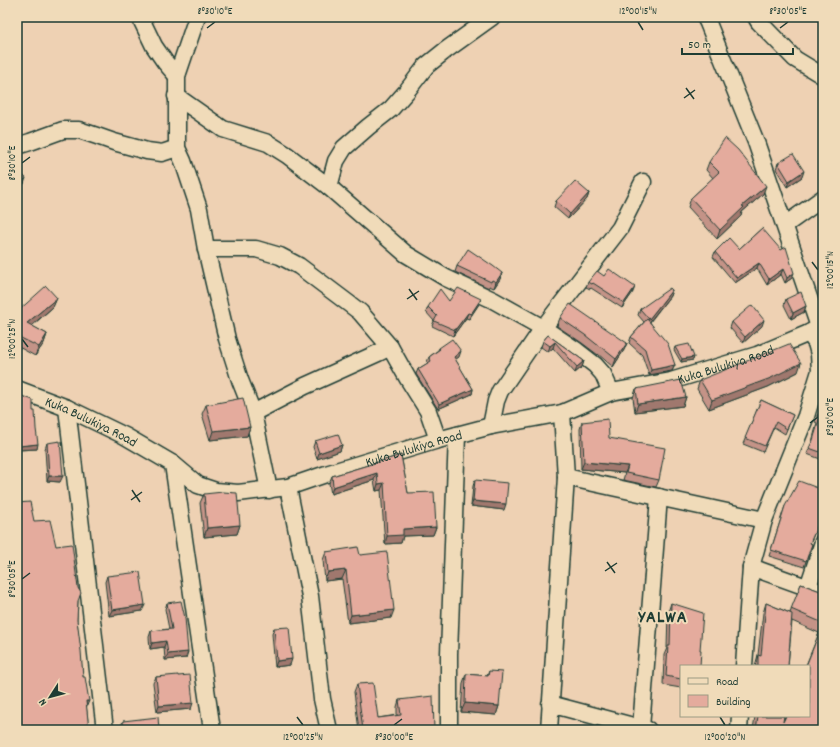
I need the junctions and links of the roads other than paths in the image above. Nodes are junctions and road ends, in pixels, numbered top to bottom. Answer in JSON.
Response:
{"nodes":[{"id":1,"x":140,"y":17,"type":"edge"},
{"id":2,"x":197,"y":17,"type":"edge"},
{"id":3,"x":492,"y":17,"type":"edge"},
{"id":4,"x":705,"y":17,"type":"edge"},
{"id":5,"x":756,"y":17,"type":"edge"},
{"id":6,"x":177,"y":76,"type":"junction"},
{"id":7,"x":823,"y":76,"type":"edge"},
{"id":8,"x":176,"y":96,"type":"junction"},
{"id":9,"x":17,"y":146,"type":"edge"},
{"id":10,"x":177,"y":148,"type":"junction"},
{"id":11,"x":643,"y":182,"type":"dead end"},
{"id":12,"x":329,"y":187,"type":"junction"},
{"id":13,"x":823,"y":198,"type":"edge"},
{"id":14,"x":784,"y":225,"type":"junction"},
{"id":15,"x":206,"y":248,"type":"junction"},
{"id":16,"x":543,"y":328,"type":"junction"},
{"id":17,"x":817,"y":328,"type":"edge"},
{"id":18,"x":390,"y":347,"type":"junction"},
{"id":19,"x":17,"y":389,"type":"edge"},
{"id":20,"x":611,"y":392,"type":"junction"},
{"id":21,"x":67,"y":408,"type":"junction"},
{"id":22,"x":253,"y":413,"type":"junction"},
{"id":23,"x":562,"y":413,"type":"junction"},
{"id":24,"x":491,"y":426,"type":"junction"},
{"id":25,"x":457,"y":435,"type":"junction"},
{"id":26,"x":438,"y":440,"type":"junction"},
{"id":27,"x":173,"y":464,"type":"junction"},
{"id":28,"x":566,"y":477,"type":"junction"},
{"id":29,"x":288,"y":487,"type":"junction"},
{"id":30,"x":269,"y":490,"type":"junction"},
{"id":31,"x":659,"y":497,"type":"junction"},
{"id":32,"x":764,"y":520,"type":"junction"},
{"id":33,"x":823,"y":542,"type":"edge"},
{"id":34,"x":751,"y":567,"type":"junction"},
{"id":35,"x":816,"y":590,"type":"edge"},
{"id":36,"x":744,"y":665,"type":"edge"},
{"id":37,"x":550,"y":704,"type":"junction"},
{"id":38,"x":740,"y":717,"type":"edge"},
{"id":39,"x":645,"y":729,"type":"edge"},
{"id":40,"x":105,"y":730,"type":"edge"},
{"id":41,"x":212,"y":730,"type":"edge"},
{"id":42,"x":329,"y":730,"type":"edge"},
{"id":43,"x":449,"y":730,"type":"edge"},
{"id":44,"x":549,"y":730,"type":"edge"},
{"id":45,"x":739,"y":730,"type":"edge"}],
"edges":[{"from":1,"to":6,"type":"street"},
{"from":2,"to":6,"type":"street"},
{"from":3,"to":12,"type":"street"},
{"from":4,"to":14,"type":"street"},
{"from":5,"to":7,"type":"street"},
{"from":6,"to":8,"type":"street"},
{"from":8,"to":10,"type":"street"},
{"from":8,"to":12,"type":"street"},
{"from":9,"to":10,"type":"street"},
{"from":10,"to":15,"type":"street"},
{"from":11,"to":16,"type":"street"},
{"from":12,"to":16,"type":"street"},
{"from":13,"to":14,"type":"street"},
{"from":14,"to":17,"type":"street"},
{"from":15,"to":18,"type":"street"},
{"from":15,"to":22,"type":"street"},
{"from":16,"to":20,"type":"street"},
{"from":16,"to":24,"type":"street"},
{"from":17,"to":20,"type":"street","name":"Kuka Bulukiya Road"},
{"from":17,"to":32,"type":"street"},
{"from":18,"to":22,"type":"street"},
{"from":18,"to":26,"type":"street"},
{"from":19,"to":21,"type":"street","name":"Kuka Bulukiya Road"},
{"from":20,"to":23,"type":"street","name":"Kuka Bulukiya Road"},
{"from":21,"to":27,"type":"street","name":"Kuka Bulukiya Road"},
{"from":21,"to":40,"type":"street"},
{"from":22,"to":30,"type":"street"},
{"from":23,"to":24,"type":"street","name":"Kuka Bulukiya Road"},
{"from":23,"to":28,"type":"street"},
{"from":24,"to":25,"type":"street","name":"Kuka Bulukiya Road"},
{"from":25,"to":26,"type":"street","name":"Kuka Bulukiya Road"},
{"from":25,"to":43,"type":"street"},
{"from":26,"to":29,"type":"street","name":"Kuka Bulukiya Road"},
{"from":27,"to":30,"type":"street","name":"Kuka Bulukiya Road"},
{"from":27,"to":41,"type":"street"},
{"from":28,"to":31,"type":"street"},
{"from":28,"to":37,"type":"street"},
{"from":29,"to":30,"type":"street","name":"Kuka Bulukiya Road"},
{"from":29,"to":42,"type":"street"},
{"from":31,"to":32,"type":"street"},
{"from":31,"to":39,"type":"street"},
{"from":32,"to":34,"type":"street"},
{"from":33,"to":35,"type":"street"},
{"from":34,"to":35,"type":"street"},
{"from":34,"to":36,"type":"street"},
{"from":37,"to":39,"type":"street"},
{"from":37,"to":44,"type":"street"},
{"from":38,"to":45,"type":"street"}]}
